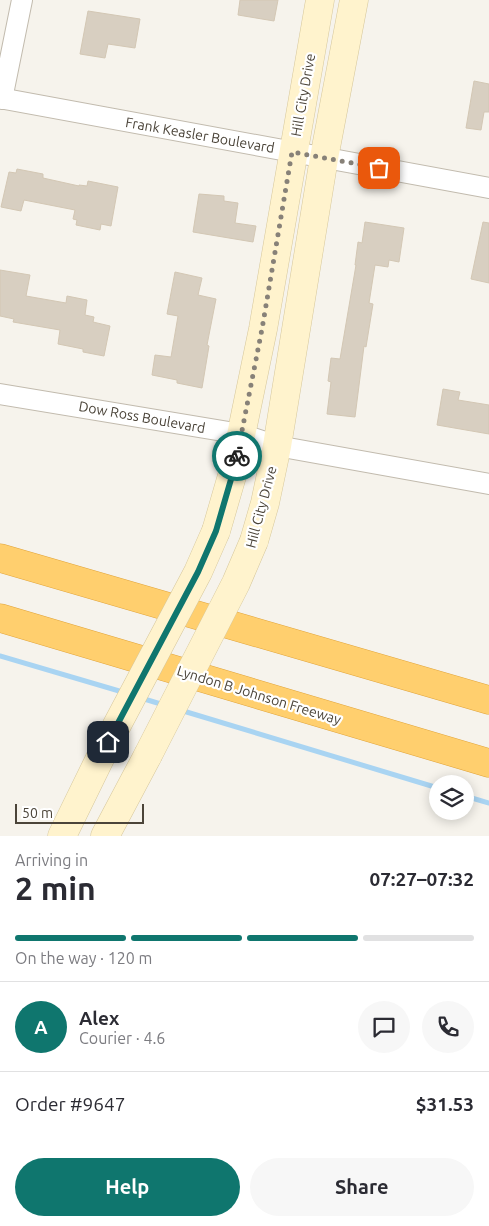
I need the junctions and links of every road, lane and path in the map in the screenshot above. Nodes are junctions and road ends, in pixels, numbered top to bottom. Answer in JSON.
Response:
{"nodes":[{"id":1,"x":22,"y":0,"type":"edge"},
{"id":2,"x":320,"y":0,"type":"edge"},
{"id":3,"x":354,"y":0,"type":"edge"},
{"id":4,"x":1,"y":99,"type":"edge"},
{"id":5,"x":292,"y":152,"type":"junction"},
{"id":6,"x":324,"y":158,"type":"junction"},
{"id":7,"x":489,"y":188,"type":"edge"},
{"id":8,"x":0,"y":394,"type":"edge"},
{"id":9,"x":241,"y":434,"type":"junction"},
{"id":10,"x":277,"y":446,"type":"junction"},
{"id":11,"x":489,"y":484,"type":"edge"},
{"id":12,"x":0,"y":558,"type":"edge"},
{"id":13,"x":0,"y":618,"type":"edge"},
{"id":14,"x":489,"y":700,"type":"edge"},
{"id":15,"x":489,"y":763,"type":"edge"},
{"id":16,"x":62,"y":836,"type":"edge"},
{"id":17,"x":105,"y":836,"type":"edge"}],
"edges":[{"from":1,"to":4,"type":"street"},
{"from":2,"to":5,"type":"street","name":"Hill City Drive"},
{"from":3,"to":6,"type":"street","name":"Hill City Drive"},
{"from":4,"to":5,"type":"street","name":"Frank Keasler Boulevard"},
{"from":5,"to":6,"type":"street","name":"Frank Keasler Boulevard"},
{"from":5,"to":9,"type":"street","name":"Hill City Drive"},
{"from":6,"to":7,"type":"street","name":"Frank Keasler Boulevard"},
{"from":6,"to":10,"type":"street","name":"Hill City Drive"},
{"from":8,"to":9,"type":"street","name":"Dow Ross Boulevard"},
{"from":9,"to":10,"type":"street","name":"Dow Ross Boulevard"},
{"from":9,"to":16,"type":"street","name":"Hill City Drive","bridge":true},
{"from":10,"to":11,"type":"street","name":"Dow Ross Boulevard"},
{"from":10,"to":17,"type":"street","name":"Hill City Drive","bridge":true},
{"from":12,"to":14,"type":"highway"},
{"from":13,"to":15,"type":"highway","name":"Lyndon B Johnson Freeway"}]}
